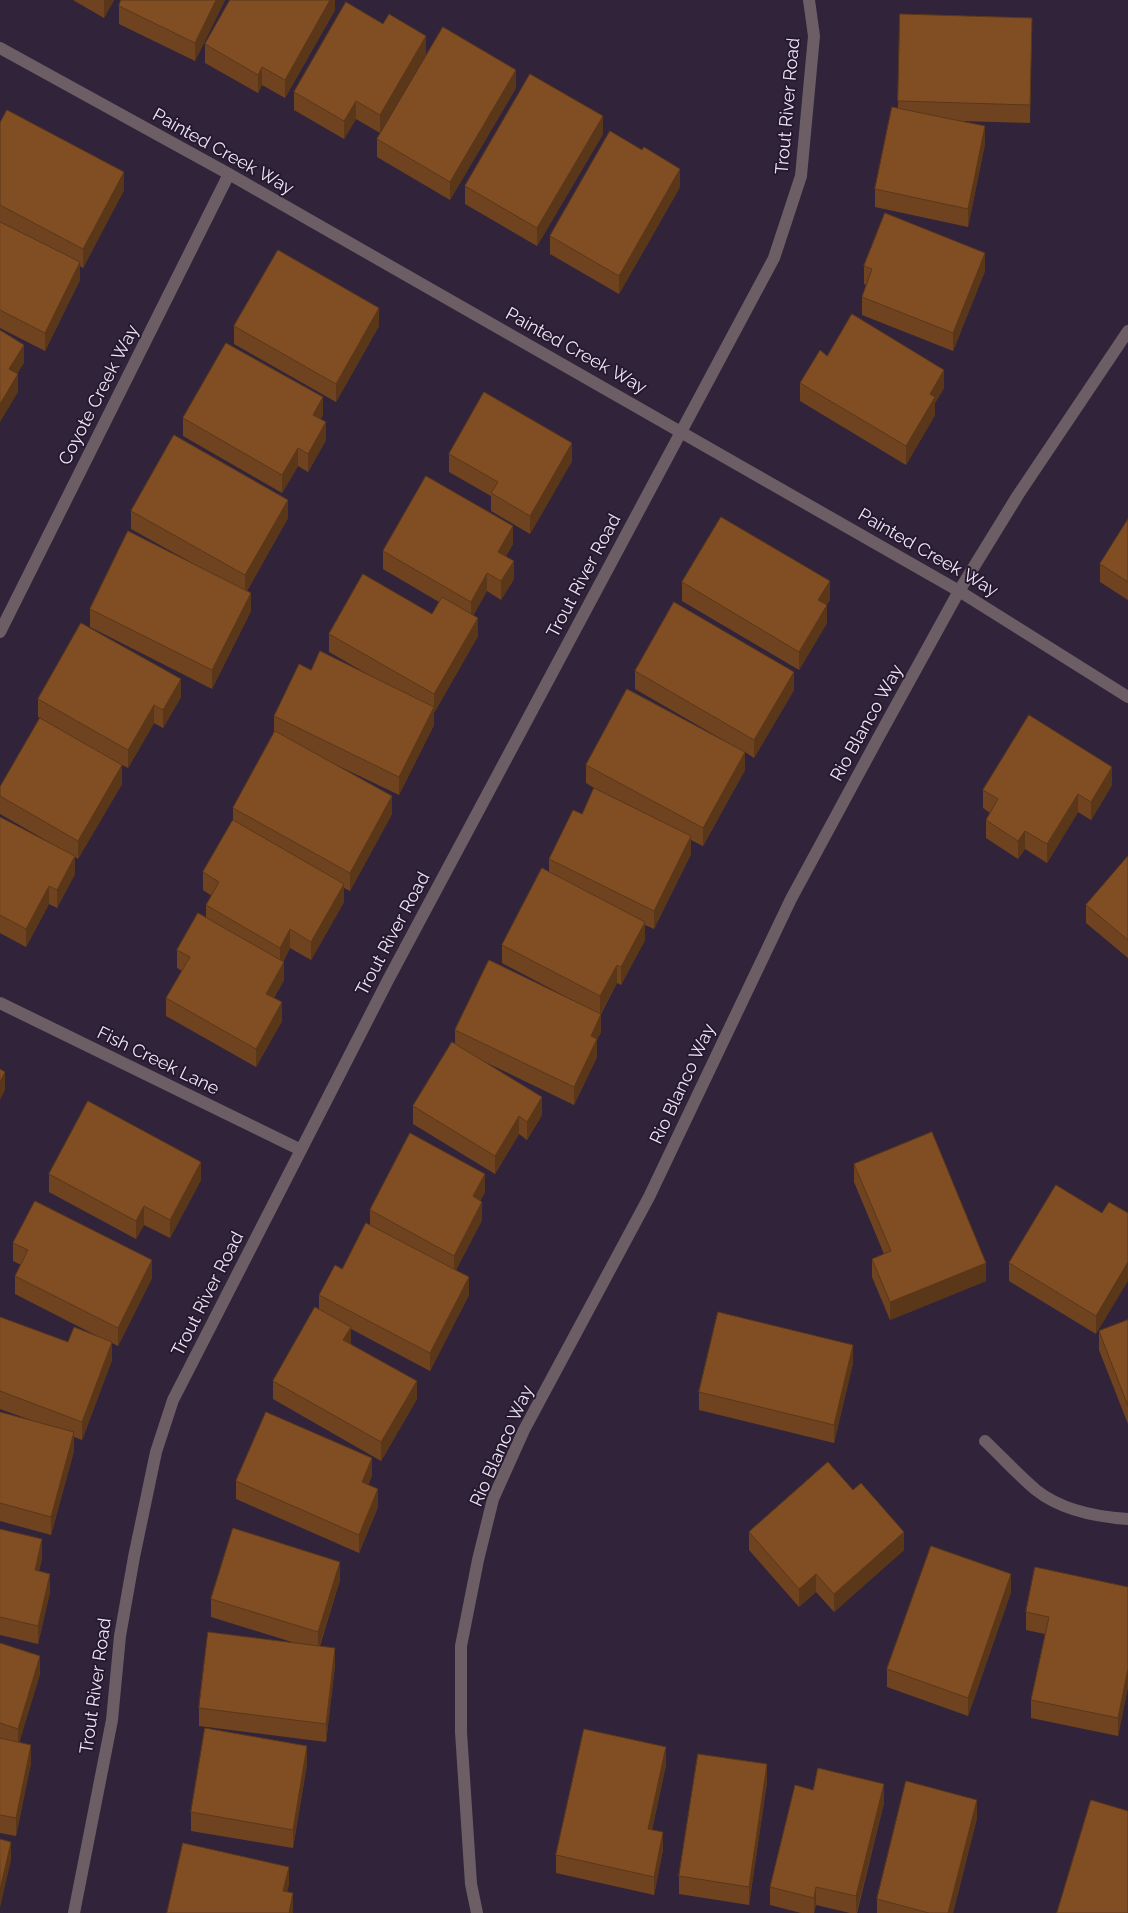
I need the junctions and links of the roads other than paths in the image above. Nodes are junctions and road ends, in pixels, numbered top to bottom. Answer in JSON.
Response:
{"nodes":[{"id":1,"x":809,"y":0,"type":"edge"},
{"id":2,"x":0,"y":48,"type":"edge"},
{"id":3,"x":229,"y":174,"type":"junction"},
{"id":4,"x":1128,"y":331,"type":"edge"},
{"id":5,"x":682,"y":431,"type":"junction"},
{"id":6,"x":959,"y":590,"type":"junction"},
{"id":7,"x":0,"y":632,"type":"edge"},
{"id":8,"x":1128,"y":697,"type":"edge"},
{"id":9,"x":0,"y":1003,"type":"edge"},
{"id":10,"x":301,"y":1150,"type":"junction"},
{"id":11,"x":985,"y":1441,"type":"dead end"},
{"id":12,"x":1128,"y":1520,"type":"edge"},
{"id":13,"x":74,"y":1913,"type":"edge"},
{"id":14,"x":477,"y":1913,"type":"edge"}],
"edges":[{"from":1,"to":5,"type":"street","name":"Trout River Road"},
{"from":2,"to":3,"type":"street","name":"Painted Creek Way"},
{"from":3,"to":5,"type":"street","name":"Painted Creek Way"},
{"from":3,"to":7,"type":"street","name":"Coyote Creek Way"},
{"from":4,"to":6,"type":"street","name":"Rio Blanco Way"},
{"from":5,"to":6,"type":"street","name":"Painted Creek Way"},
{"from":5,"to":10,"type":"street","name":"Trout River Road"},
{"from":6,"to":8,"type":"street","name":"Painted Creek Way"},
{"from":6,"to":14,"type":"street","name":"Rio Blanco Way"},
{"from":9,"to":10,"type":"street","name":"Fish Creek Lane"},
{"from":10,"to":13,"type":"street","name":"Trout River Road"},
{"from":11,"to":12,"type":"street"}]}
